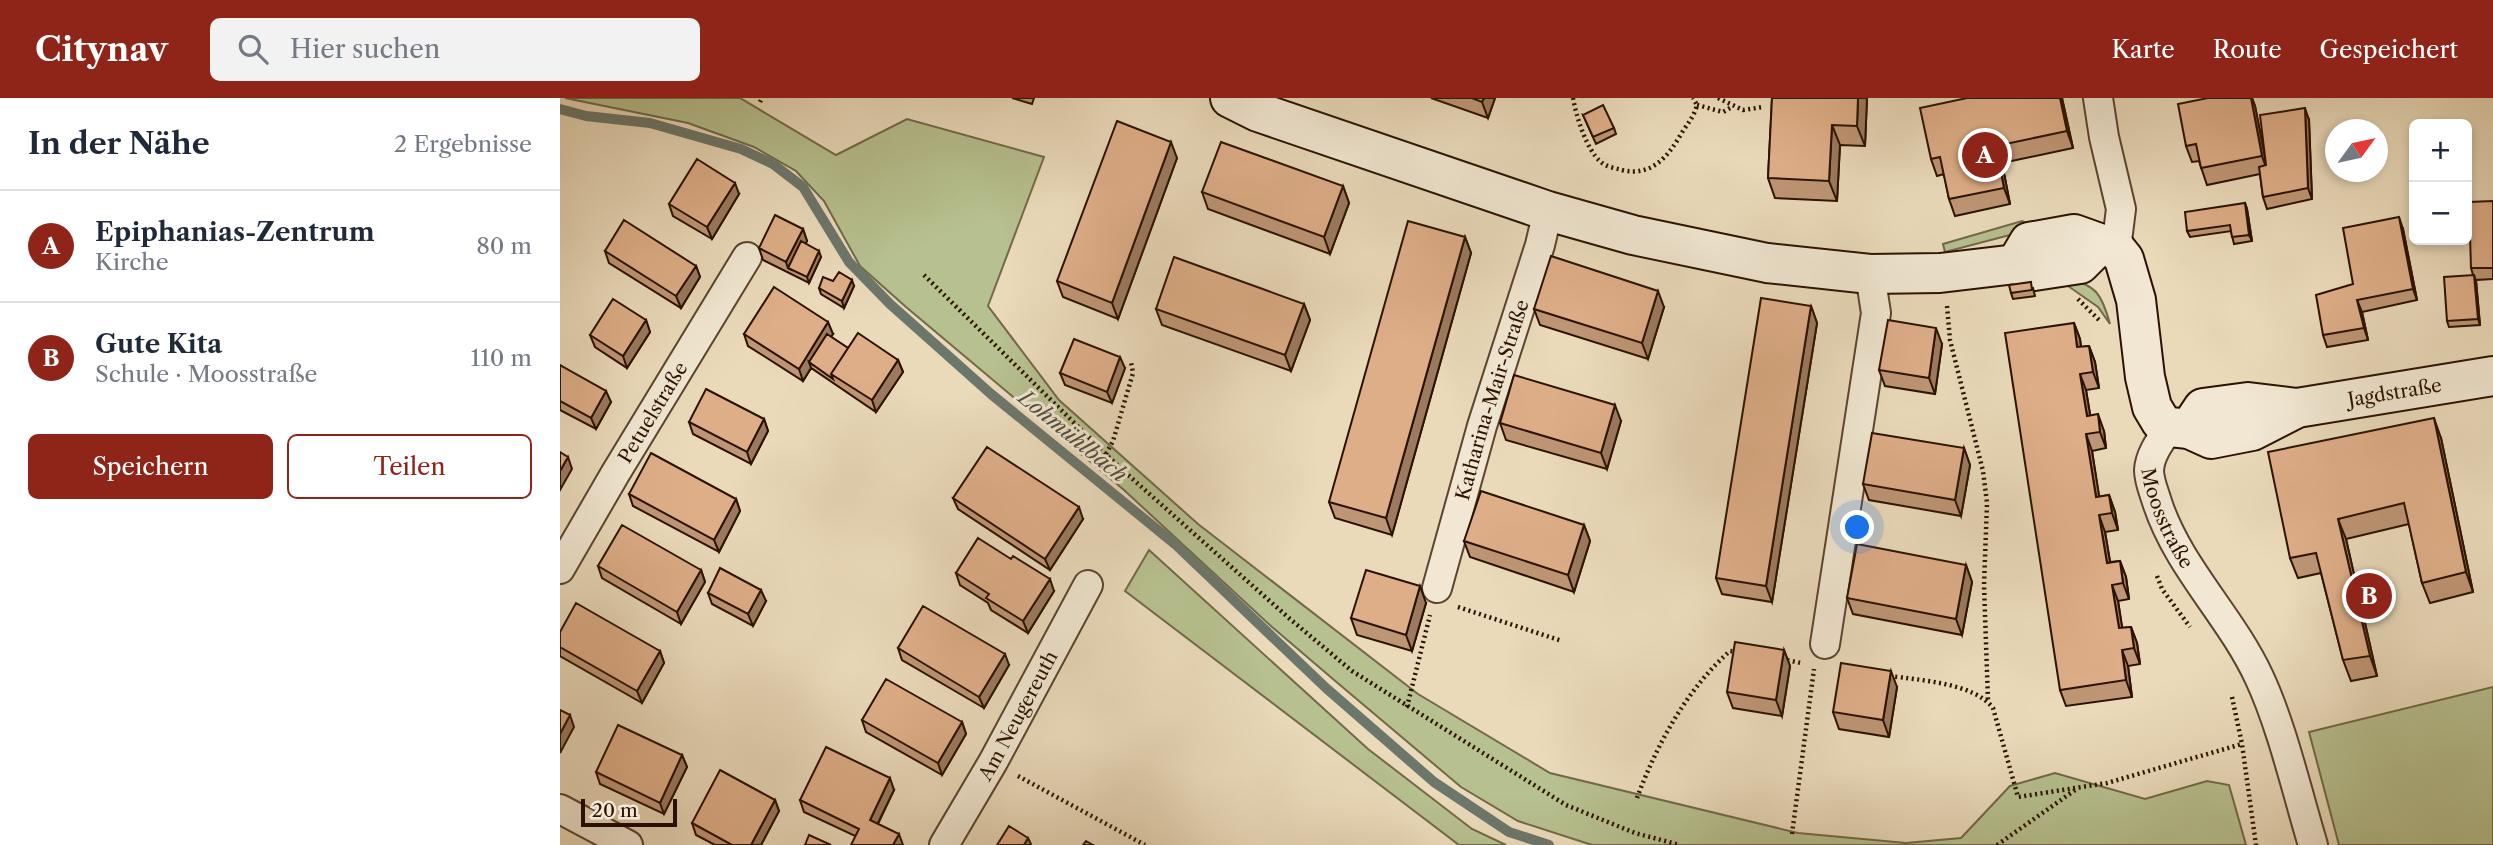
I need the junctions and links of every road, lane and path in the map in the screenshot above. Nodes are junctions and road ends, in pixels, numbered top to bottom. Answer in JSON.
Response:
{"nodes":[{"id":1,"x":1230,"y":98,"type":"edge"},
{"id":2,"x":1573,"y":98,"type":"edge"},
{"id":3,"x":1693,"y":98,"type":"edge"},
{"id":4,"x":1718,"y":98,"type":"edge"},
{"id":5,"x":2098,"y":98,"type":"edge"},
{"id":6,"x":1697,"y":105,"type":"junction"},
{"id":7,"x":1733,"y":107,"type":"junction"},
{"id":8,"x":1763,"y":107,"type":"dead end"},
{"id":9,"x":1548,"y":211,"type":"junction"},
{"id":10,"x":2108,"y":246,"type":"junction"},
{"id":11,"x":747,"y":257,"type":"dead end"},
{"id":12,"x":1870,"y":274,"type":"junction"},
{"id":13,"x":924,"y":275,"type":"dead end"},
{"id":14,"x":1947,"y":305,"type":"dead end"},
{"id":15,"x":1131,"y":362,"type":"dead end"},
{"id":16,"x":2493,"y":376,"type":"edge"},
{"id":17,"x":2179,"y":428,"type":"junction"},
{"id":18,"x":1105,"y":454,"type":"junction"},
{"id":19,"x":560,"y":569,"type":"edge"},
{"id":20,"x":1088,"y":585,"type":"dead end"},
{"id":21,"x":1435,"y":593,"type":"junction"},
{"id":22,"x":1562,"y":641,"type":"dead end"},
{"id":23,"x":1742,"y":653,"type":"edge"},
{"id":24,"x":1820,"y":654,"type":"junction"},
{"id":25,"x":1778,"y":659,"type":"edge"},
{"id":26,"x":1883,"y":675,"type":"edge"},
{"id":27,"x":1988,"y":701,"type":"junction"},
{"id":28,"x":1407,"y":707,"type":"junction"},
{"id":29,"x":2242,"y":744,"type":"dead end"},
{"id":30,"x":993,"y":762,"type":"junction"},
{"id":31,"x":2078,"y":787,"type":"junction"},
{"id":32,"x":1637,"y":798,"type":"dead end"},
{"id":33,"x":560,"y":809,"type":"edge"},
{"id":34,"x":1792,"y":834,"type":"dead end"},
{"id":35,"x":628,"y":845,"type":"edge"},
{"id":36,"x":944,"y":845,"type":"edge"},
{"id":37,"x":1145,"y":845,"type":"edge"},
{"id":38,"x":1680,"y":845,"type":"edge"},
{"id":39,"x":1997,"y":845,"type":"edge"},
{"id":40,"x":2313,"y":845,"type":"edge"}],
"edges":[{"from":1,"to":9,"type":"street"},
{"from":2,"to":6,"type":"path"},
{"from":3,"to":6,"type":"path"},
{"from":4,"to":7,"type":"path"},
{"from":5,"to":10,"type":"street"},
{"from":6,"to":7,"type":"path"},
{"from":7,"to":8,"type":"path"},
{"from":9,"to":12,"type":"street"},
{"from":9,"to":21,"type":"street","name":"Katharina-Mair-Straße"},
{"from":10,"to":12,"type":"street"},
{"from":10,"to":17,"type":"street"},
{"from":11,"to":19,"type":"street","name":"Petuelstraße"},
{"from":12,"to":24,"type":"street"},
{"from":13,"to":18,"type":"path"},
{"from":14,"to":27,"type":"path"},
{"from":15,"to":18,"type":"path"},
{"from":16,"to":17,"type":"street","name":"Jagdstraße"},
{"from":17,"to":40,"type":"street","name":"Moosstraße"},
{"from":18,"to":28,"type":"path"},
{"from":20,"to":30,"type":"street","name":"Am Neugereuth"},
{"from":21,"to":22,"type":"path"},
{"from":21,"to":28,"type":"path"},
{"from":23,"to":32,"type":"path"},
{"from":24,"to":25,"type":"path"},
{"from":24,"to":34,"type":"path"},
{"from":26,"to":27,"type":"path"},
{"from":27,"to":31,"type":"path"},
{"from":28,"to":38,"type":"path"},
{"from":29,"to":31,"type":"path"},
{"from":30,"to":36,"type":"street","name":"Am Neugereuth"},
{"from":30,"to":37,"type":"path"},
{"from":31,"to":39,"type":"path"},
{"from":33,"to":35,"type":"street"}]}
